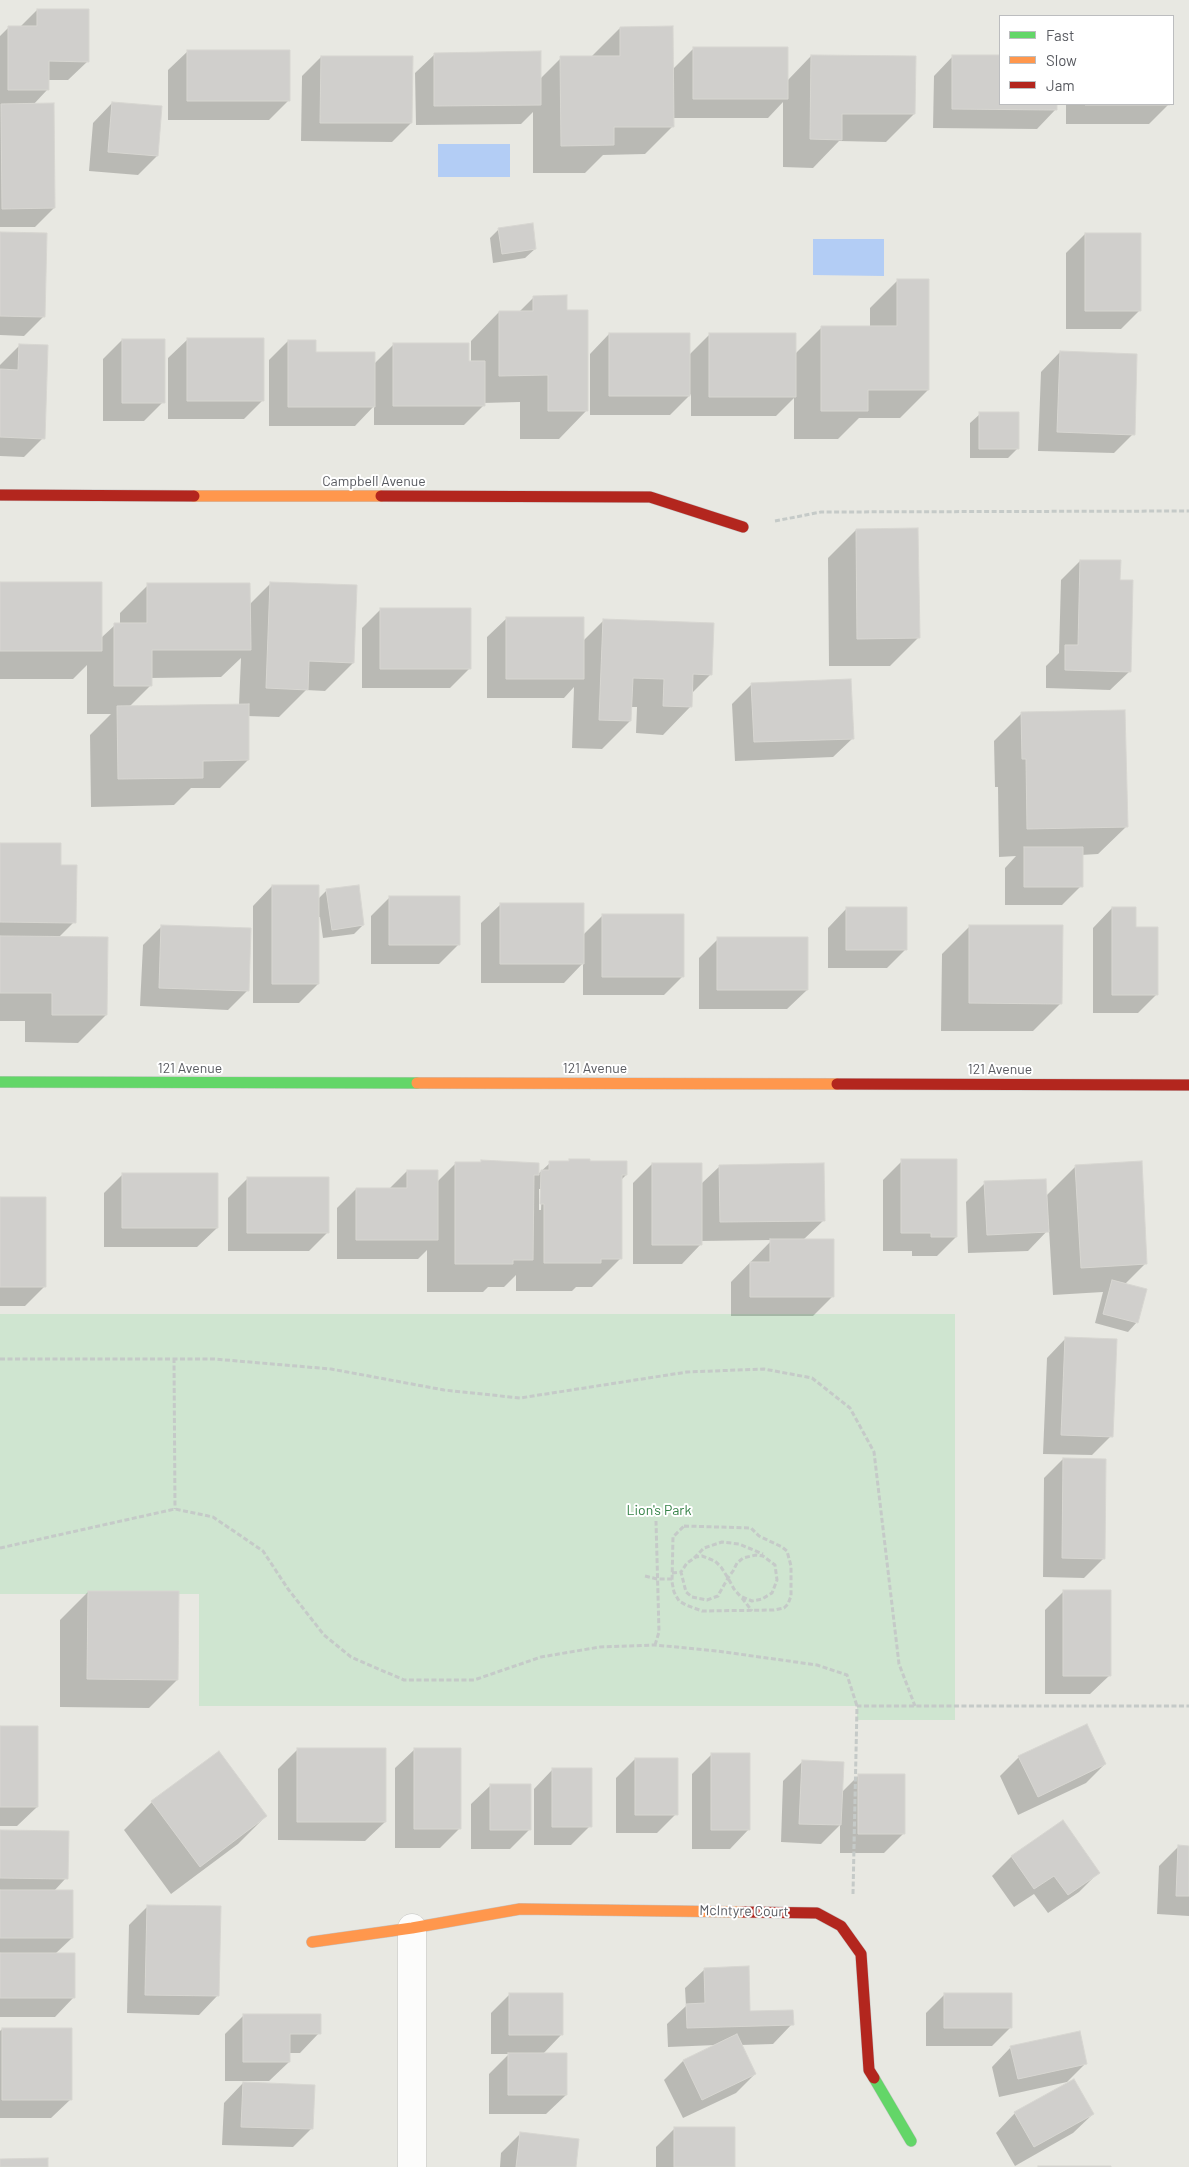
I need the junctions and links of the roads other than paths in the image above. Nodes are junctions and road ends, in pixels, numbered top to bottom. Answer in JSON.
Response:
{"nodes":[{"id":1,"x":0,"y":495,"type":"edge"},
{"id":2,"x":742,"y":527,"type":"road end"},
{"id":3,"x":0,"y":1082,"type":"edge"},
{"id":4,"x":1189,"y":1085,"type":"edge"},
{"id":5,"x":412,"y":1928,"type":"junction"},
{"id":6,"x":312,"y":1942,"type":"dead end"},
{"id":7,"x":911,"y":2141,"type":"dead end"},
{"id":8,"x":412,"y":2167,"type":"edge"}],
"edges":[{"from":1,"to":2,"type":"street","name":"Campbell Avenue"},
{"from":3,"to":4,"type":"street","name":"121 Avenue"},
{"from":5,"to":6,"type":"street","name":"McIntyre Court"},
{"from":5,"to":7,"type":"street","name":"McIntyre Court"},
{"from":5,"to":8,"type":"street"}]}
